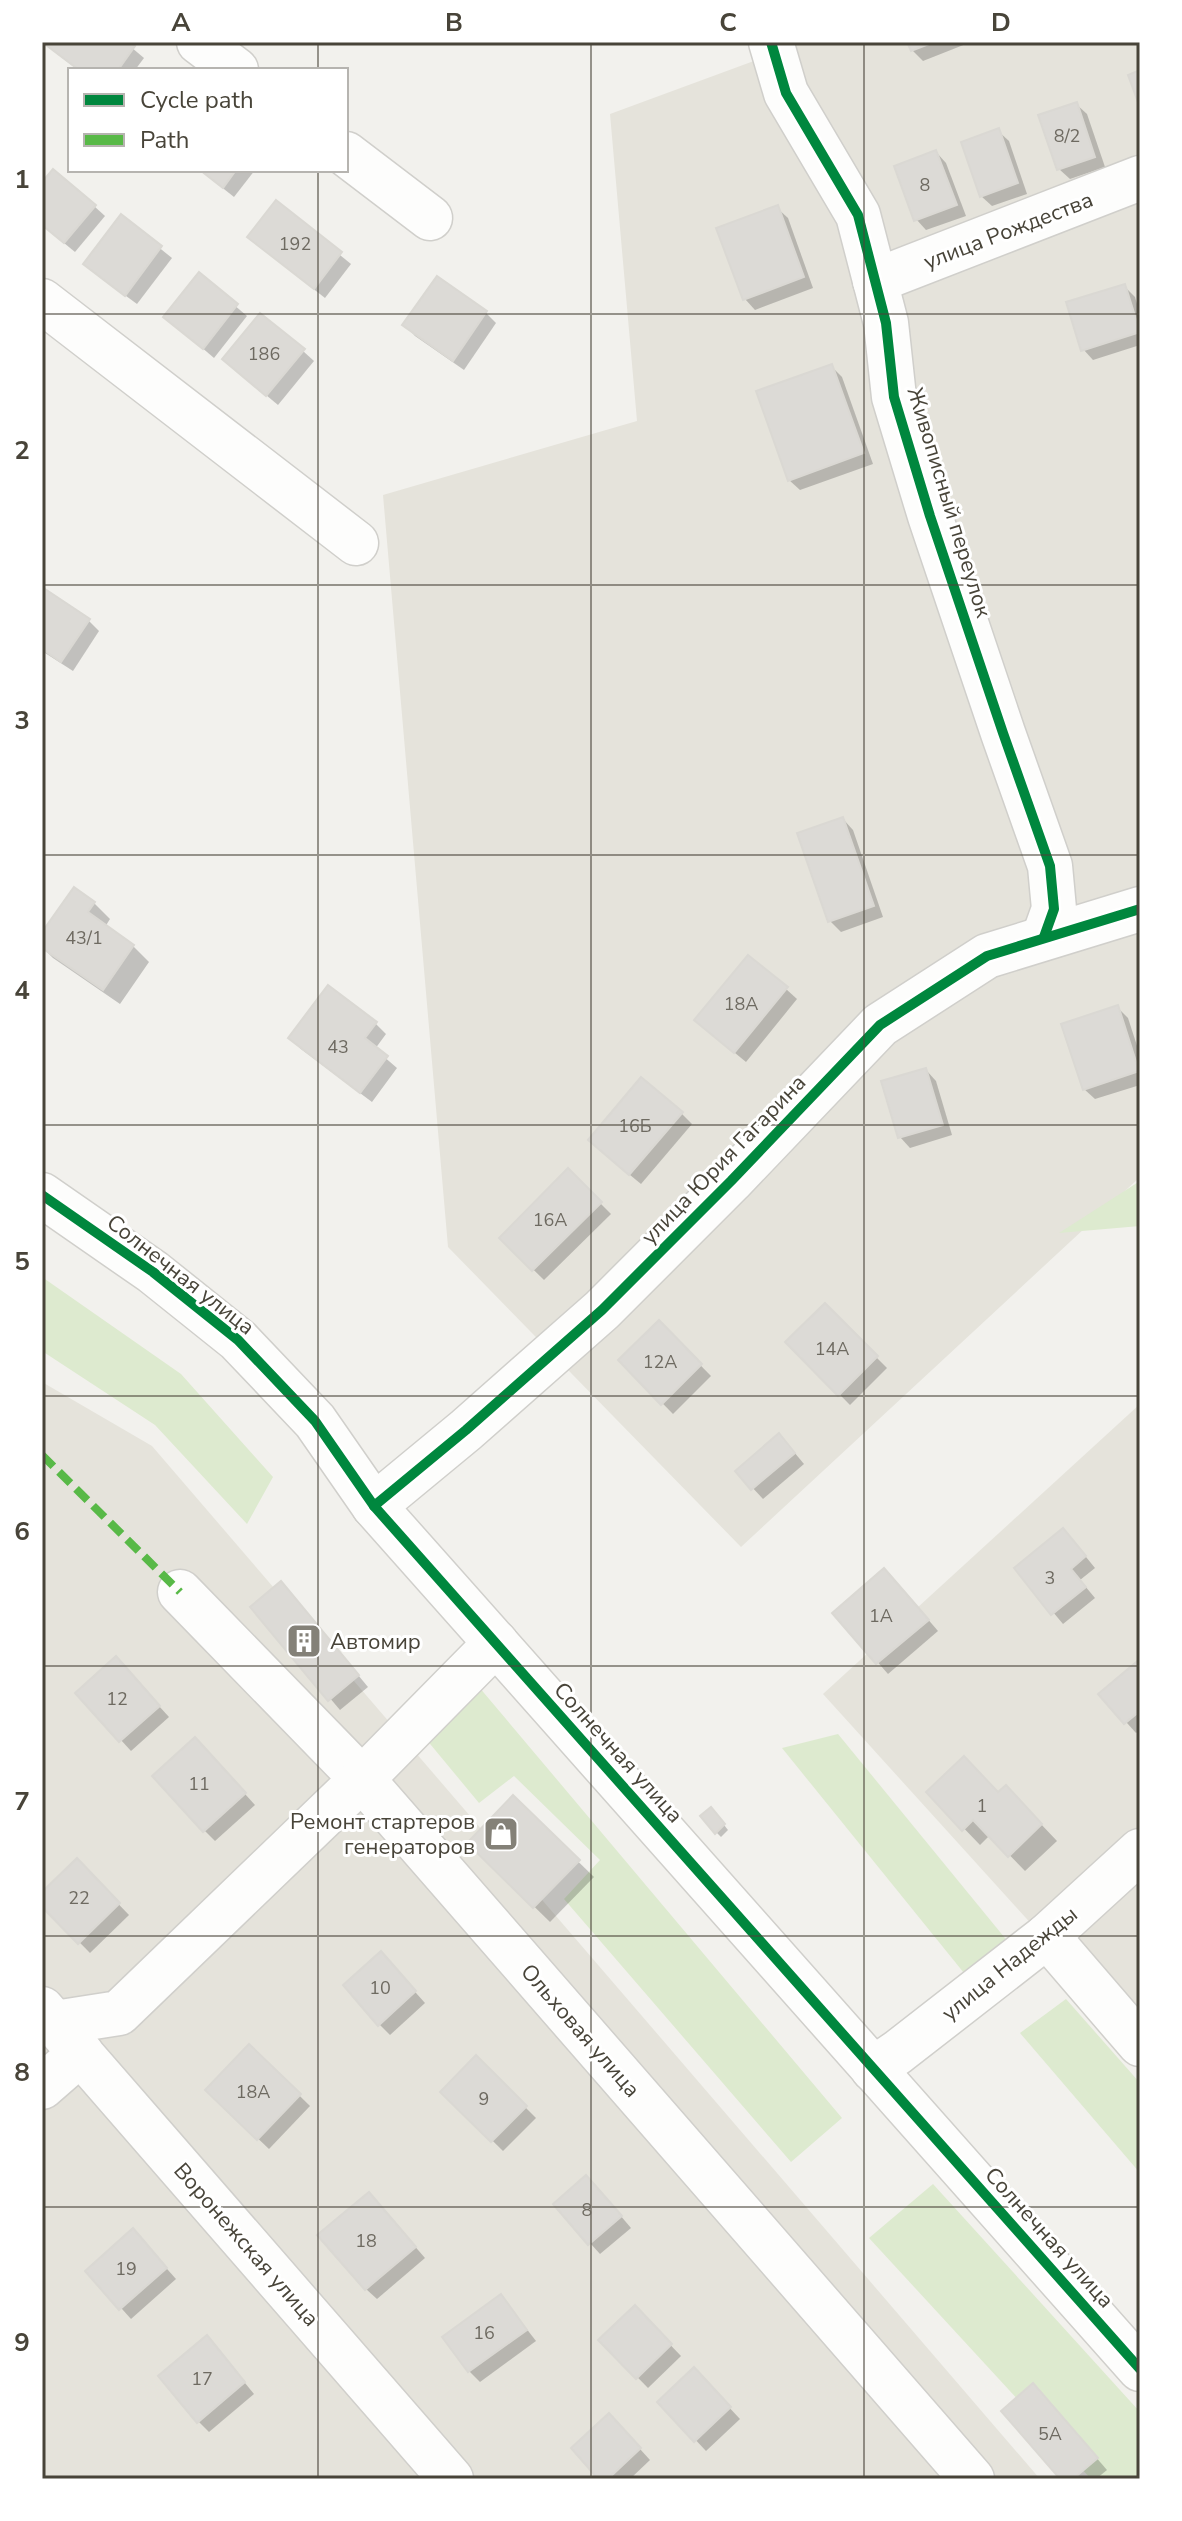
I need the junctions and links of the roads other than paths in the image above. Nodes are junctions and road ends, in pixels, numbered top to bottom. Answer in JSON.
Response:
{"nodes":[{"id":1,"x":199,"y":42,"type":"edge"},
{"id":2,"x":771,"y":42,"type":"edge"},
{"id":3,"x":233,"y":68,"type":"edge"},
{"id":4,"x":348,"y":156,"type":"edge"},
{"id":5,"x":1140,"y":178,"type":"edge"},
{"id":6,"x":430,"y":218,"type":"dead end"},
{"id":7,"x":875,"y":281,"type":"junction"},
{"id":8,"x":42,"y":301,"type":"edge"},
{"id":9,"x":356,"y":543,"type":"dead end"},
{"id":10,"x":1140,"y":909,"type":"edge"},
{"id":11,"x":1044,"y":937,"type":"junction"},
{"id":12,"x":42,"y":1195,"type":"edge"},
{"id":13,"x":374,"y":1506,"type":"junction"},
{"id":14,"x":180,"y":1592,"type":"dead end"},
{"id":15,"x":496,"y":1643,"type":"junction"},
{"id":16,"x":362,"y":1779,"type":"junction"},
{"id":17,"x":1140,"y":1851,"type":"edge"},
{"id":18,"x":1047,"y":1936,"type":"junction"},
{"id":19,"x":59,"y":2028,"type":"edge"},
{"id":20,"x":1140,"y":2044,"type":"edge"},
{"id":21,"x":873,"y":2069,"type":"junction"},
{"id":22,"x":42,"y":2087,"type":"edge"},
{"id":23,"x":1140,"y":2369,"type":"edge"},
{"id":24,"x":451,"y":2479,"type":"edge"},
{"id":25,"x":972,"y":2479,"type":"edge"}],
"edges":[{"from":1,"to":3,"type":"street"},
{"from":2,"to":7,"type":"street","name":"Живописный переулок"},
{"from":4,"to":6,"type":"street"},
{"from":5,"to":7,"type":"street","name":"улица Рождества"},
{"from":7,"to":11,"type":"street","name":"Живописный переулок"},
{"from":8,"to":9,"type":"street"},
{"from":10,"to":11,"type":"street","name":"улица Юрия Гагарина"},
{"from":11,"to":13,"type":"street","name":"улица Юрия Гагарина"},
{"from":12,"to":13,"type":"street","name":"Солнечная улица"},
{"from":13,"to":15,"type":"street","name":"Солнечная улица"},
{"from":14,"to":16,"type":"street","name":"Ольховая улица"},
{"from":15,"to":16,"type":"street"},
{"from":15,"to":21,"type":"street","name":"Солнечная улица"},
{"from":16,"to":19,"type":"street"},
{"from":16,"to":25,"type":"street","name":"Ольховая улица"},
{"from":17,"to":18,"type":"street","name":"улица Надежды"},
{"from":18,"to":20,"type":"street"},
{"from":18,"to":21,"type":"street","name":"улица Надежды"},
{"from":19,"to":22,"type":"street"},
{"from":19,"to":24,"type":"street","name":"Воронежская улица"},
{"from":21,"to":23,"type":"street","name":"Солнечная улица"}]}
